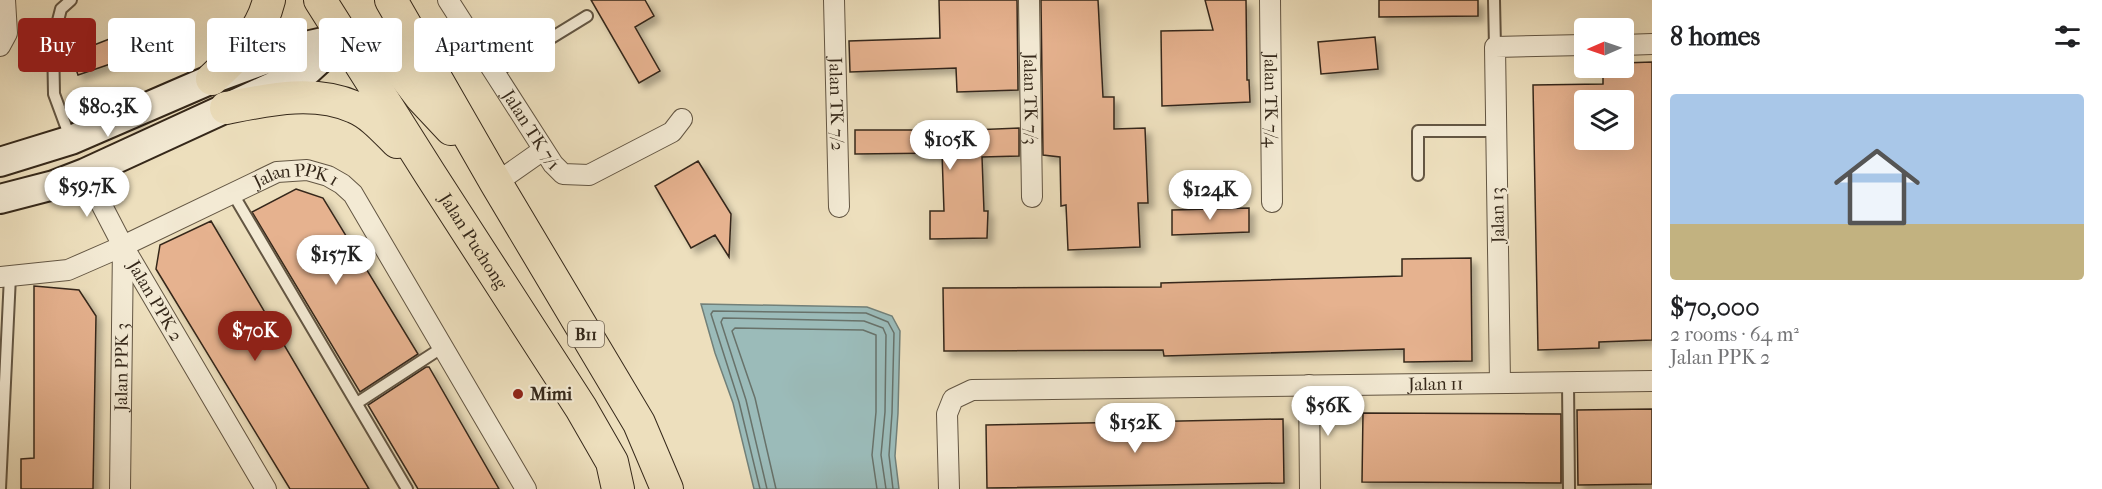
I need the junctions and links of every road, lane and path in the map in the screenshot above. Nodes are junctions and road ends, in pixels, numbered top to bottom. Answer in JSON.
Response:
{"nodes":[{"id":1,"x":5,"y":0,"type":"edge"},
{"id":2,"x":71,"y":0,"type":"edge"},
{"id":3,"x":268,"y":0,"type":"edge"},
{"id":4,"x":320,"y":0,"type":"edge"},
{"id":5,"x":344,"y":0,"type":"edge"},
{"id":6,"x":391,"y":0,"type":"edge"},
{"id":7,"x":447,"y":0,"type":"edge"},
{"id":8,"x":834,"y":0,"type":"edge"},
{"id":9,"x":1029,"y":0,"type":"edge"},
{"id":10,"x":1270,"y":0,"type":"edge"},
{"id":11,"x":1494,"y":0,"type":"edge"},
{"id":12,"x":587,"y":16,"type":"dead end"},
{"id":13,"x":331,"y":18,"type":"edge"},
{"id":14,"x":345,"y":18,"type":"edge"},
{"id":15,"x":319,"y":43,"type":"edge"},
{"id":16,"x":1652,"y":44,"type":"edge"},
{"id":17,"x":1574,"y":45,"type":"edge"},
{"id":18,"x":1634,"y":45,"type":"edge"},
{"id":19,"x":0,"y":46,"type":"edge"},
{"id":20,"x":1495,"y":47,"type":"junction"},
{"id":21,"x":319,"y":60,"type":"edge"},
{"id":22,"x":365,"y":72,"type":"edge"},
{"id":23,"x":402,"y":72,"type":"edge"},
{"id":24,"x":494,"y":73,"type":"junction"},
{"id":25,"x":212,"y":79,"type":"junction"},
{"id":26,"x":226,"y":108,"type":"junction"},
{"id":27,"x":682,"y":119,"type":"dead end"},
{"id":28,"x":1496,"y":131,"type":"junction"},
{"id":29,"x":71,"y":140,"type":"junction"},
{"id":30,"x":543,"y":150,"type":"junction"},
{"id":31,"x":0,"y":162,"type":"edge"},
{"id":32,"x":85,"y":173,"type":"junction"},
{"id":33,"x":430,"y":174,"type":"junction"},
{"id":34,"x":491,"y":174,"type":"junction"},
{"id":35,"x":1418,"y":175,"type":"dead end"},
{"id":36,"x":233,"y":194,"type":"junction"},
{"id":37,"x":1032,"y":197,"type":"dead end"},
{"id":38,"x":0,"y":199,"type":"edge"},
{"id":39,"x":1272,"y":202,"type":"dead end"},
{"id":40,"x":839,"y":207,"type":"dead end"},
{"id":41,"x":123,"y":246,"type":"junction"},
{"id":42,"x":5,"y":277,"type":"edge"},
{"id":43,"x":443,"y":347,"type":"junction"},
{"id":44,"x":1652,"y":381,"type":"edge"},
{"id":45,"x":1568,"y":382,"type":"junction"},
{"id":46,"x":1500,"y":383,"type":"junction"},
{"id":47,"x":1309,"y":385,"type":"junction"},
{"id":48,"x":357,"y":403,"type":"junction"},
{"id":49,"x":615,"y":476,"type":"edge"},
{"id":50,"x":0,"y":489,"type":"edge"},
{"id":51,"x":120,"y":489,"type":"edge"},
{"id":52,"x":266,"y":489,"type":"edge"},
{"id":53,"x":407,"y":489,"type":"edge"},
{"id":54,"x":526,"y":489,"type":"edge"},
{"id":55,"x":637,"y":489,"type":"edge"},
{"id":56,"x":667,"y":489,"type":"edge"},
{"id":57,"x":949,"y":489,"type":"edge"},
{"id":58,"x":1310,"y":489,"type":"edge"},
{"id":59,"x":1569,"y":489,"type":"edge"}],
"edges":[{"from":1,"to":19,"type":"street"},
{"from":2,"to":29,"type":"lane"},
{"from":3,"to":25,"type":"main road"},
{"from":4,"to":13,"type":"main road","name":"Jalan Puchong","number":"B11"},
{"from":5,"to":14,"type":"main road"},
{"from":6,"to":34,"type":"main road","number":"B11"},
{"from":7,"to":24,"type":"street","name":"Jalan TK 7/1"},
{"from":8,"to":40,"type":"street","name":"Jalan TK 7/2"},
{"from":9,"to":37,"type":"street","name":"Jalan TK 7/3"},
{"from":10,"to":39,"type":"street","name":"Jalan TK 7/4"},
{"from":11,"to":20,"type":"lane"},
{"from":12,"to":24,"type":"lane"},
{"from":15,"to":25,"type":"main road"},
{"from":16,"to":18,"type":"street"},
{"from":17,"to":20,"type":"street"},
{"from":20,"to":28,"type":"street","name":"Jalan 13"},
{"from":21,"to":26,"type":"main road"},
{"from":22,"to":33,"type":"main road","name":"Jalan Puchong","number":"B11"},
{"from":23,"to":34,"type":"main road"},
{"from":24,"to":30,"type":"street","name":"Jalan TK 7/1"},
{"from":25,"to":29,"type":"main road"},
{"from":26,"to":32,"type":"main road"},
{"from":26,"to":33,"type":"main road"},
{"from":27,"to":30,"type":"street","name":"Jalan TK 7/1"},
{"from":28,"to":35,"type":"lane"},
{"from":28,"to":46,"type":"street","name":"Jalan 13"},
{"from":29,"to":31,"type":"main road"},
{"from":30,"to":34,"type":"street"},
{"from":32,"to":38,"type":"main road"},
{"from":32,"to":41,"type":"street","name":"Jalan PPK 2"},
{"from":33,"to":49,"type":"main road","name":"Jalan Puchong","number":"B11"},
{"from":34,"to":56,"type":"main road","number":"B11"},
{"from":36,"to":41,"type":"street","name":"Jalan PPK 1"},
{"from":36,"to":43,"type":"street","name":"Jalan PPK 1"},
{"from":36,"to":48,"type":"lane"},
{"from":41,"to":42,"type":"street","name":"Jalan PPK 1"},
{"from":41,"to":51,"type":"street","name":"Jalan PPK 3"},
{"from":41,"to":52,"type":"street","name":"Jalan PPK 2"},
{"from":42,"to":50,"type":"lane"},
{"from":43,"to":48,"type":"lane"},
{"from":43,"to":54,"type":"street","name":"Jalan PPK 1"},
{"from":44,"to":45,"type":"street","name":"Jalan 11"},
{"from":45,"to":46,"type":"street","name":"Jalan 11"},
{"from":45,"to":59,"type":"lane"},
{"from":46,"to":47,"type":"street","name":"Jalan 11"},
{"from":47,"to":57,"type":"street","name":"Jalan 11"},
{"from":47,"to":58,"type":"street"},
{"from":48,"to":53,"type":"lane"},
{"from":49,"to":55,"type":"main road","name":"Jalan Puchong"}]}
